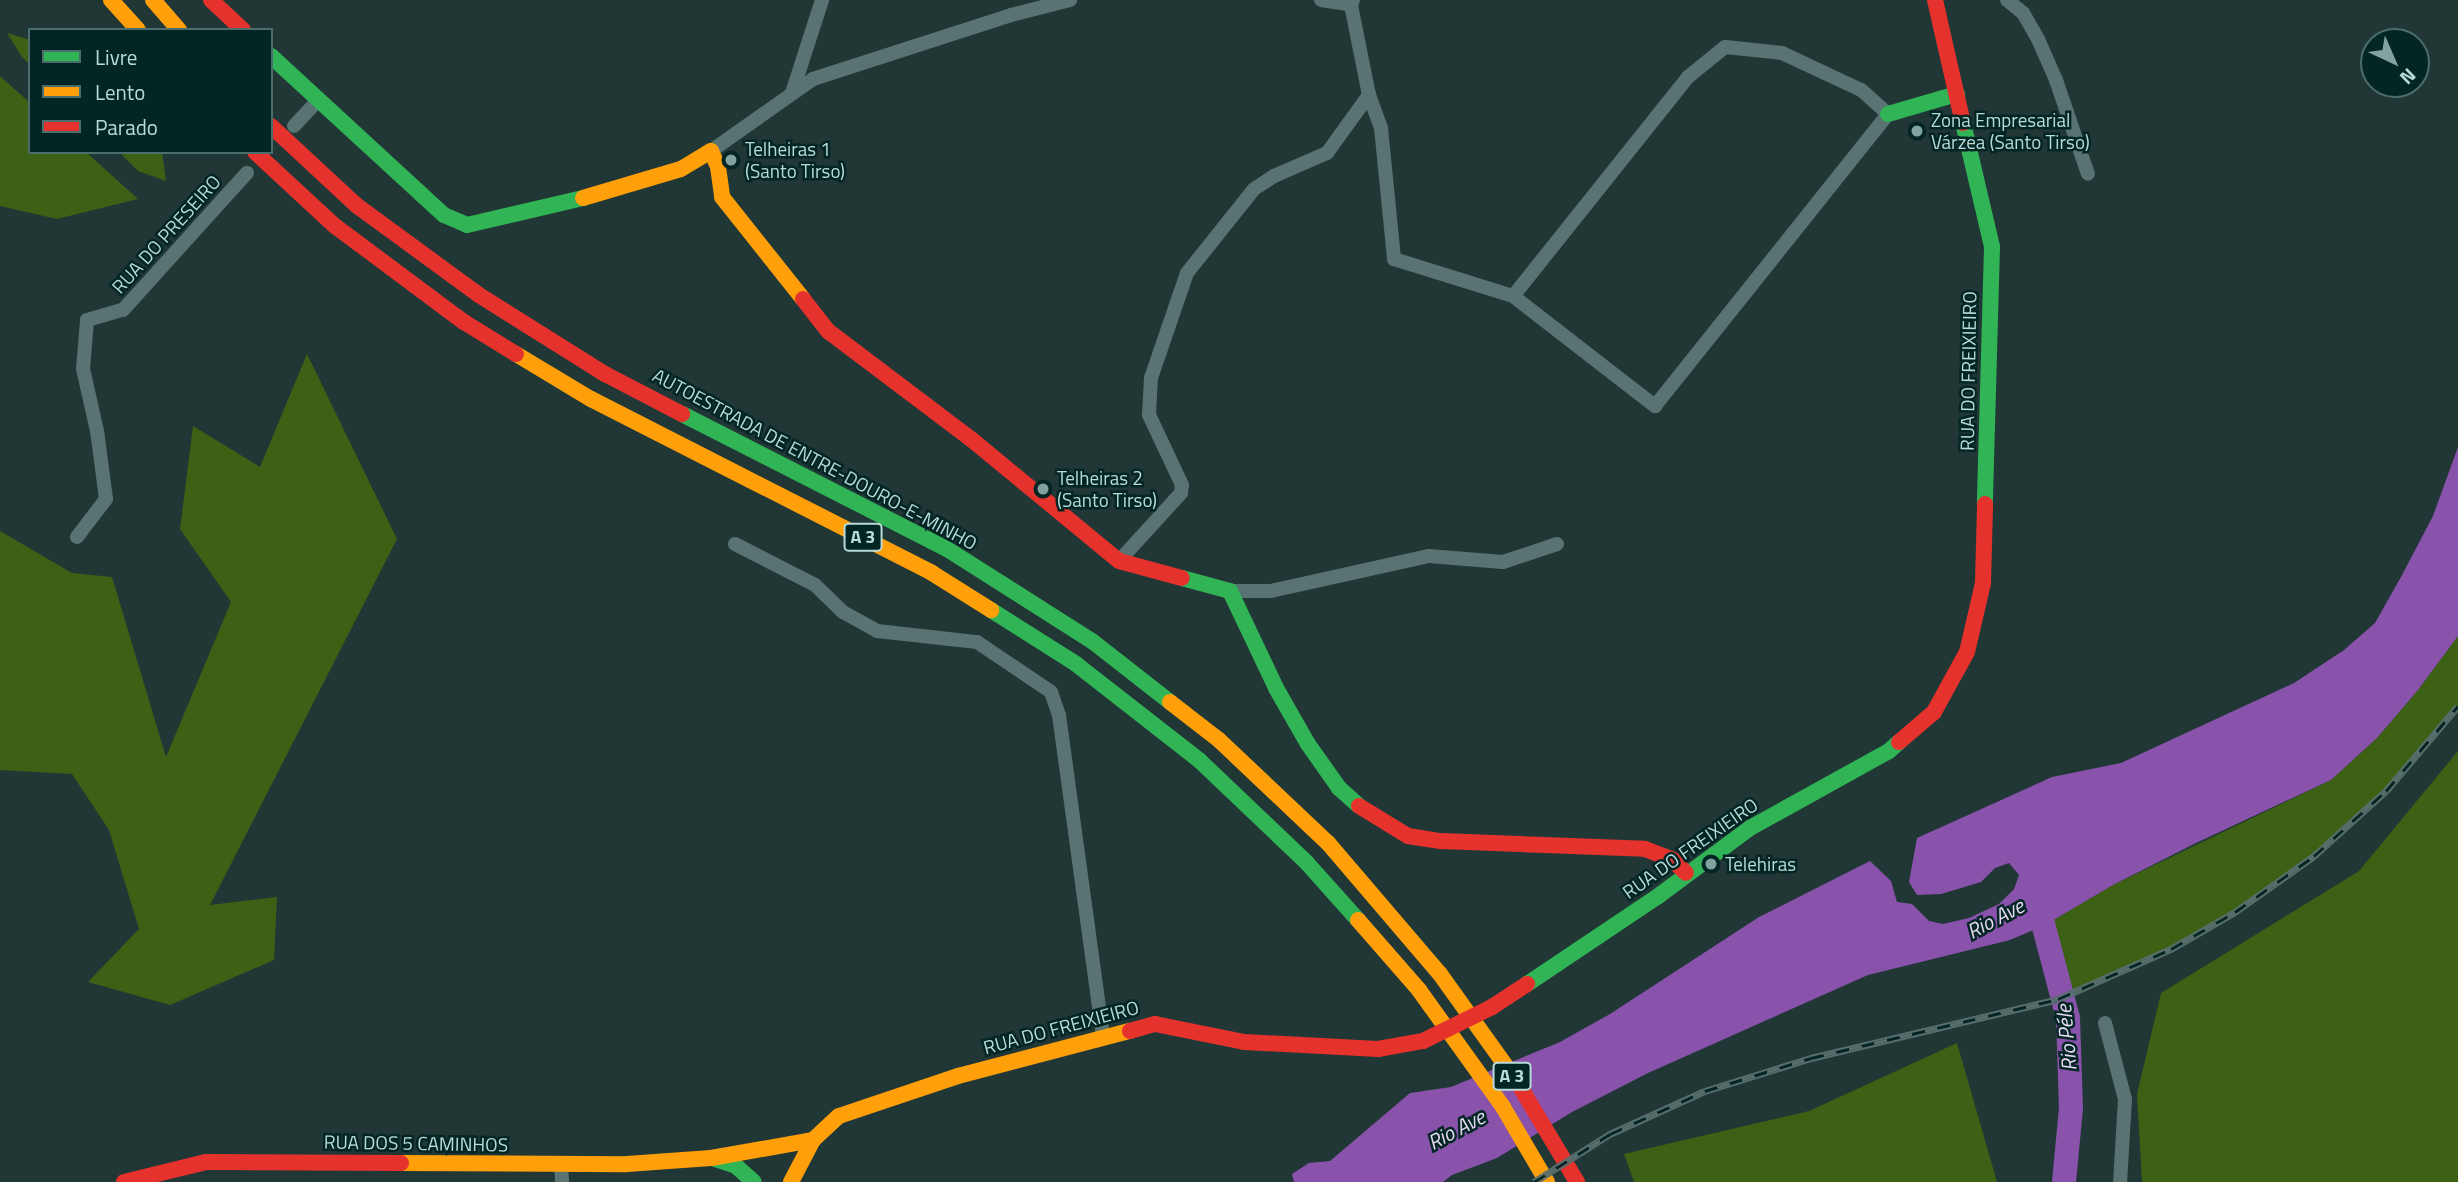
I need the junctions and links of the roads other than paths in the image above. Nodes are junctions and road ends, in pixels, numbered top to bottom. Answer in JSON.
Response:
{"nodes":[{"id":1,"x":111,"y":0,"type":"edge"},
{"id":2,"x":153,"y":0,"type":"edge"},
{"id":3,"x":211,"y":0,"type":"edge"},
{"id":4,"x":822,"y":0,"type":"edge"},
{"id":5,"x":1070,"y":0,"type":"edge"},
{"id":6,"x":1321,"y":0,"type":"edge"},
{"id":7,"x":1935,"y":0,"type":"edge"},
{"id":8,"x":2007,"y":0,"type":"edge"},
{"id":9,"x":1352,"y":2,"type":"edge"},
{"id":10,"x":136,"y":28,"type":"edge"},
{"id":11,"x":177,"y":28,"type":"edge"},
{"id":12,"x":241,"y":28,"type":"edge"},
{"id":13,"x":273,"y":58,"type":"edge"},
{"id":14,"x":792,"y":93,"type":"junction"},
{"id":15,"x":1957,"y":94,"type":"junction"},
{"id":16,"x":1369,"y":95,"type":"junction"},
{"id":17,"x":318,"y":100,"type":"junction"},
{"id":18,"x":1888,"y":114,"type":"junction"},
{"id":19,"x":294,"y":126,"type":"dead end"},
{"id":20,"x":273,"y":128,"type":"edge"},
{"id":21,"x":711,"y":151,"type":"junction"},
{"id":22,"x":257,"y":154,"type":"edge"},
{"id":23,"x":247,"y":173,"type":"dead end"},
{"id":24,"x":2088,"y":174,"type":"dead end"},
{"id":25,"x":1513,"y":296,"type":"junction"},
{"id":26,"x":77,"y":537,"type":"dead end"},
{"id":27,"x":734,"y":544,"type":"dead end"},
{"id":28,"x":1557,"y":544,"type":"dead end"},
{"id":29,"x":1119,"y":561,"type":"junction"},
{"id":30,"x":1230,"y":591,"type":"junction"},
{"id":31,"x":1686,"y":873,"type":"junction"},
{"id":32,"x":2105,"y":1023,"type":"dead end"},
{"id":33,"x":1103,"y":1036,"type":"junction"},
{"id":34,"x":813,"y":1140,"type":"junction"},
{"id":35,"x":711,"y":1158,"type":"junction"},
{"id":36,"x":562,"y":1174,"type":"edge"},
{"id":37,"x":124,"y":1182,"type":"edge"},
{"id":38,"x":754,"y":1182,"type":"edge"},
{"id":39,"x":791,"y":1182,"type":"edge"},
{"id":40,"x":1547,"y":1182,"type":"edge"},
{"id":41,"x":1577,"y":1182,"type":"edge"},
{"id":42,"x":2120,"y":1182,"type":"edge"}],
"edges":[{"from":1,"to":10,"type":"main road"},
{"from":2,"to":11,"type":"main road"},
{"from":3,"to":12,"type":"main road"},
{"from":4,"to":14,"type":"street"},
{"from":5,"to":14,"type":"street"},
{"from":6,"to":9,"type":"street"},
{"from":7,"to":15,"type":"main road","name":"RUA DO FREIXIEIRO"},
{"from":8,"to":24,"type":"street"},
{"from":9,"to":16,"type":"street"},
{"from":13,"to":17,"type":"main road"},
{"from":14,"to":21,"type":"street"},
{"from":15,"to":18,"type":"main road"},
{"from":15,"to":31,"type":"main road","name":"RUA DO FREIXIEIRO"},
{"from":16,"to":25,"type":"street"},
{"from":16,"to":29,"type":"street"},
{"from":17,"to":19,"type":"street"},
{"from":17,"to":21,"type":"main road"},
{"from":18,"to":25,"type":"street"},
{"from":18,"to":25,"type":"street"},
{"from":20,"to":41,"type":"main road","name":"AUTOESTRADA DE ENTRE-DOURO-E-MINHO","number":"A 3"},
{"from":21,"to":29,"type":"main road"},
{"from":22,"to":40,"type":"main road","number":"A 3"},
{"from":23,"to":26,"type":"street","name":"RUA DO PRESEIRO"},
{"from":27,"to":33,"type":"street"},
{"from":28,"to":30,"type":"street"},
{"from":29,"to":30,"type":"main road"},
{"from":30,"to":31,"type":"main road"},
{"from":31,"to":33,"type":"main road","name":"RUA DO FREIXIEIRO"},
{"from":32,"to":42,"type":"street"},
{"from":33,"to":34,"type":"main road","name":"RUA DO FREIXIEIRO"},
{"from":34,"to":35,"type":"main road","name":"RUA DOS 5 CAMINHOS"},
{"from":34,"to":39,"type":"main road"},
{"from":35,"to":36,"type":"main road","name":"RUA DOS 5 CAMINHOS"},
{"from":35,"to":38,"type":"main road","name":"RUA DOS 5 CAMINHOS"},
{"from":36,"to":37,"type":"main road","name":"RUA DOS 5 CAMINHOS"}]}
